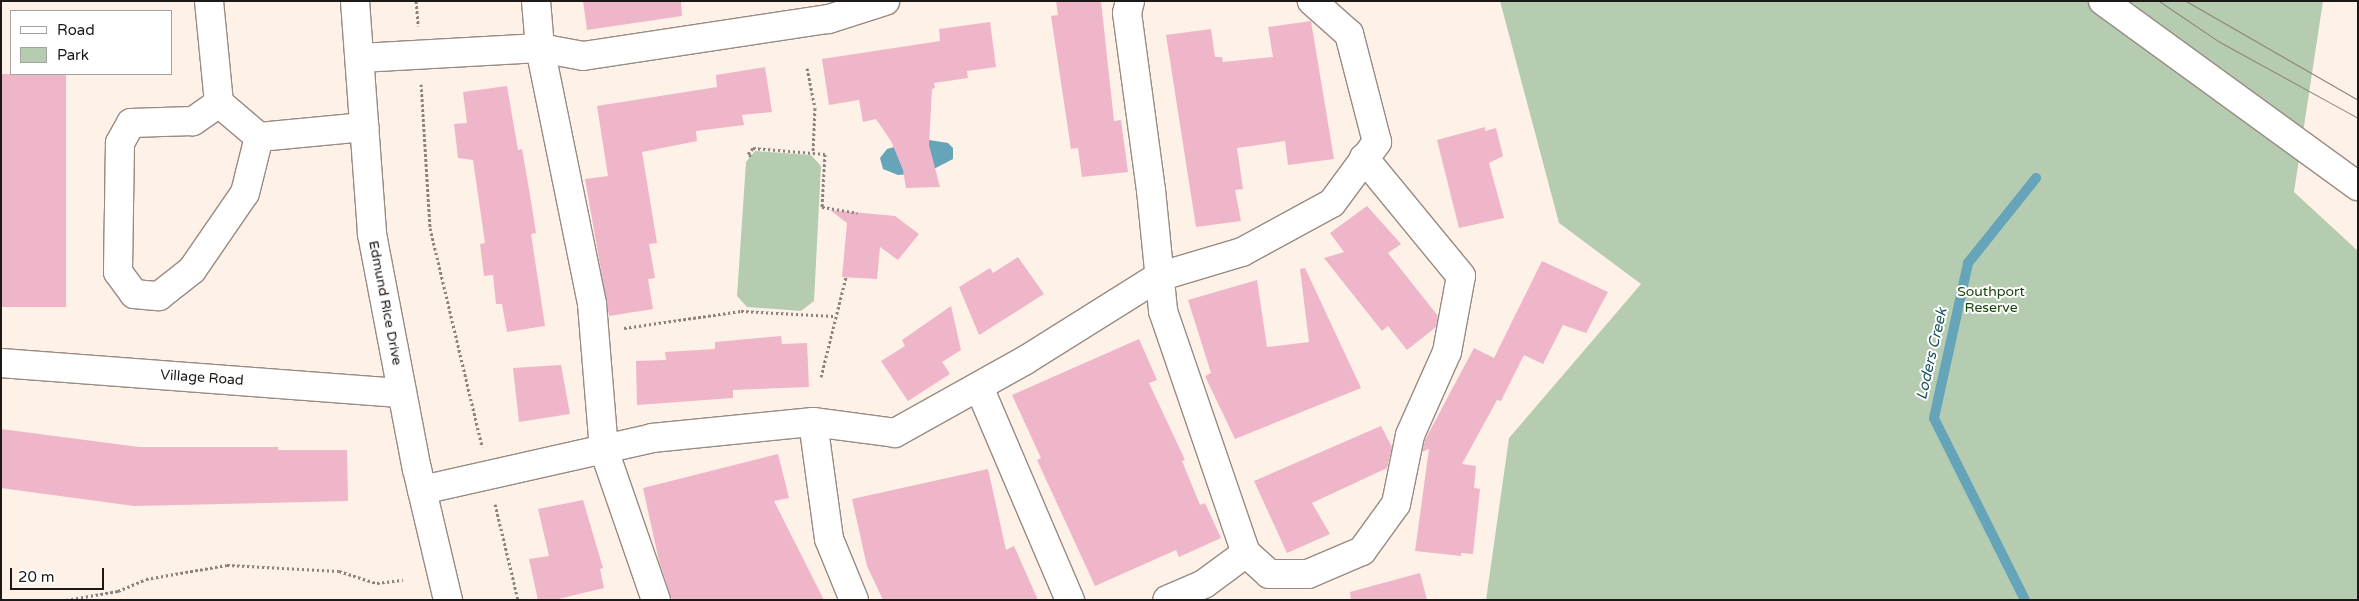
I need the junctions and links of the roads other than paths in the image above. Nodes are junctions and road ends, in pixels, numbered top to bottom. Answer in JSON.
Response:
{"nodes":[{"id":1,"x":209,"y":1,"type":"edge"},
{"id":2,"x":355,"y":1,"type":"edge"},
{"id":3,"x":536,"y":1,"type":"edge"},
{"id":4,"x":885,"y":1,"type":"edge"},
{"id":5,"x":1130,"y":1,"type":"edge"},
{"id":6,"x":2103,"y":1,"type":"edge"},
{"id":7,"x":1319,"y":4,"type":"edge"},
{"id":8,"x":540,"y":48,"type":"junction"},
{"id":9,"x":360,"y":58,"type":"junction"},
{"id":10,"x":219,"y":103,"type":"junction"},
{"id":11,"x":365,"y":127,"type":"junction"},
{"id":12,"x":259,"y":137,"type":"junction"},
{"id":13,"x":1364,"y":158,"type":"junction"},
{"id":14,"x":2358,"y":186,"type":"edge"},
{"id":15,"x":1158,"y":277,"type":"junction"},
{"id":16,"x":1,"y":363,"type":"edge"},
{"id":17,"x":979,"y":387,"type":"junction"},
{"id":18,"x":402,"y":393,"type":"junction"},
{"id":19,"x":813,"y":422,"type":"junction"},
{"id":20,"x":604,"y":450,"type":"junction"},
{"id":21,"x":422,"y":490,"type":"junction"},
{"id":22,"x":1246,"y":553,"type":"junction"},
{"id":23,"x":448,"y":600,"type":"edge"},
{"id":24,"x":656,"y":600,"type":"edge"},
{"id":25,"x":854,"y":600,"type":"edge"},
{"id":26,"x":1070,"y":600,"type":"edge"},
{"id":27,"x":1167,"y":600,"type":"edge"}],
"edges":[{"from":1,"to":10,"type":"street"},
{"from":2,"to":9,"type":"street","name":"Edmund Rice Drive"},
{"from":3,"to":8,"type":"street"},
{"from":4,"to":8,"type":"street"},
{"from":5,"to":15,"type":"street"},
{"from":6,"to":14,"type":"street"},
{"from":7,"to":13,"type":"street"},
{"from":8,"to":9,"type":"street"},
{"from":8,"to":20,"type":"street"},
{"from":9,"to":11,"type":"street","name":"Edmund Rice Drive"},
{"from":10,"to":12,"type":"street"},
{"from":10,"to":12,"type":"street"},
{"from":11,"to":12,"type":"street"},
{"from":11,"to":18,"type":"street","name":"Edmund Rice Drive"},
{"from":13,"to":15,"type":"street"},
{"from":13,"to":22,"type":"street"},
{"from":15,"to":17,"type":"street"},
{"from":15,"to":22,"type":"street"},
{"from":16,"to":18,"type":"street","name":"Village Road"},
{"from":17,"to":19,"type":"street"},
{"from":17,"to":26,"type":"street"},
{"from":18,"to":21,"type":"street","name":"Edmund Rice Drive"},
{"from":19,"to":20,"type":"street"},
{"from":19,"to":25,"type":"street"},
{"from":20,"to":21,"type":"street"},
{"from":20,"to":24,"type":"street"},
{"from":21,"to":23,"type":"street","name":"Edmund Rice Drive"},
{"from":22,"to":27,"type":"street"}]}
